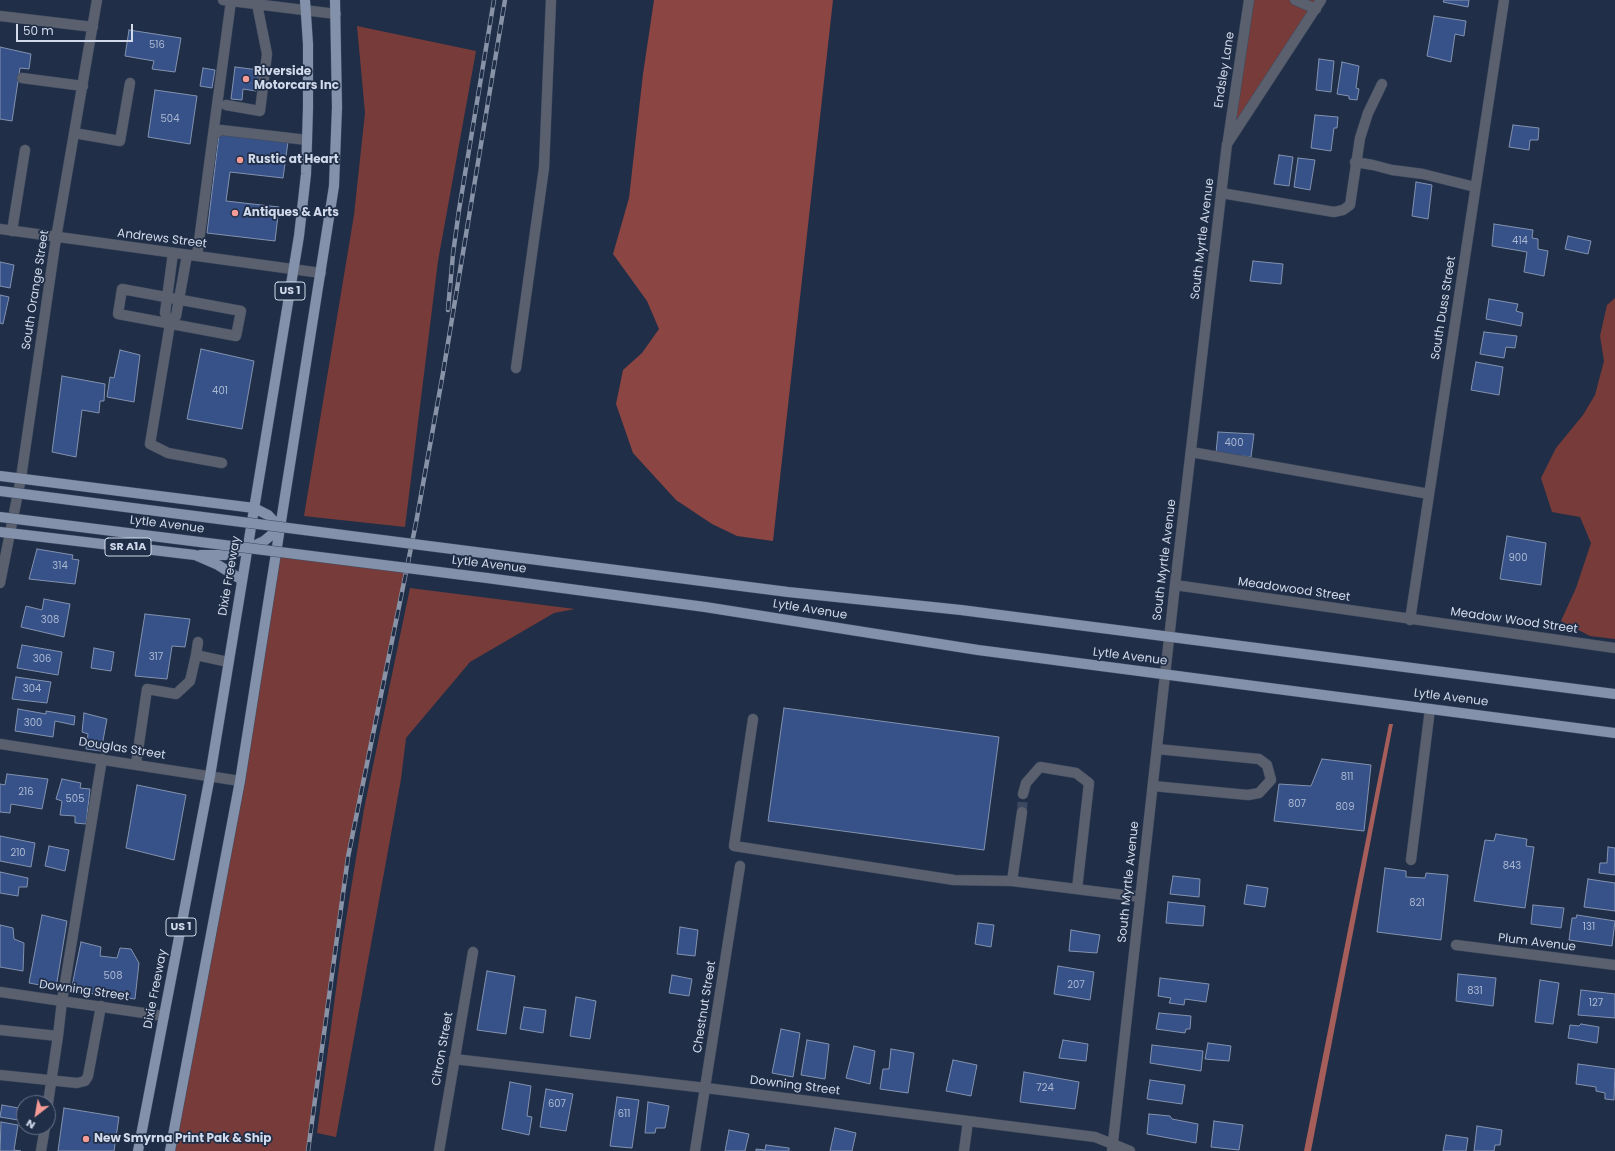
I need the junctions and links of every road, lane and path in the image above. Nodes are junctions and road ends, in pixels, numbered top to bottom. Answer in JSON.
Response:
{"nodes":[{"id":1,"x":97,"y":0,"type":"edge"},
{"id":2,"x":335,"y":0,"type":"edge"},
{"id":3,"x":551,"y":0,"type":"edge"},
{"id":4,"x":1249,"y":0,"type":"edge"},
{"id":5,"x":1295,"y":0,"type":"edge"},
{"id":6,"x":1504,"y":0,"type":"edge"},
{"id":7,"x":227,"y":1,"type":"edge"},
{"id":8,"x":257,"y":4,"type":"junction"},
{"id":9,"x":1319,"y":4,"type":"edge"},
{"id":10,"x":305,"y":5,"type":"edge"},
{"id":11,"x":336,"y":14,"type":"junction"},
{"id":12,"x":0,"y":16,"type":"edge"},
{"id":13,"x":93,"y":27,"type":"junction"},
{"id":14,"x":22,"y":78,"type":"dead end"},
{"id":15,"x":130,"y":83,"type":"dead end"},
{"id":16,"x":1382,"y":84,"type":"dead end"},
{"id":17,"x":83,"y":86,"type":"junction"},
{"id":18,"x":226,"y":105,"type":"dead end"},
{"id":19,"x":74,"y":133,"type":"junction"},
{"id":20,"x":213,"y":135,"type":"junction"},
{"id":21,"x":307,"y":140,"type":"junction"},
{"id":22,"x":1227,"y":144,"type":"junction"},
{"id":23,"x":24,"y":150,"type":"dead end"},
{"id":24,"x":1355,"y":162,"type":"junction"},
{"id":25,"x":1475,"y":187,"type":"junction"},
{"id":26,"x":1221,"y":194,"type":"junction"},
{"id":27,"x":0,"y":229,"type":"edge"},
{"id":28,"x":12,"y":231,"type":"junction"},
{"id":29,"x":56,"y":238,"type":"junction"},
{"id":30,"x":173,"y":253,"type":"junction"},
{"id":31,"x":192,"y":256,"type":"junction"},
{"id":32,"x":293,"y":269,"type":"junction"},
{"id":33,"x":322,"y":273,"type":"junction"},
{"id":34,"x":167,"y":297,"type":"junction"},
{"id":35,"x":179,"y":299,"type":"junction"},
{"id":36,"x":170,"y":324,"type":"junction"},
{"id":37,"x":516,"y":368,"type":"dead end"},
{"id":38,"x":1191,"y":452,"type":"junction"},
{"id":39,"x":222,"y":463,"type":"dead end"},
{"id":40,"x":0,"y":476,"type":"edge"},
{"id":41,"x":21,"y":478,"type":"junction"},
{"id":42,"x":0,"y":491,"type":"edge"},
{"id":43,"x":1429,"y":494,"type":"junction"},
{"id":44,"x":254,"y":508,"type":"junction"},
{"id":45,"x":0,"y":517,"type":"edge"},
{"id":46,"x":280,"y":528,"type":"junction"},
{"id":47,"x":4,"y":533,"type":"edge"},
{"id":48,"x":247,"y":549,"type":"junction"},
{"id":49,"x":195,"y":554,"type":"junction"},
{"id":50,"x":242,"y":580,"type":"junction"},
{"id":51,"x":0,"y":583,"type":"edge"},
{"id":52,"x":1175,"y":586,"type":"junction"},
{"id":53,"x":1410,"y":620,"type":"junction"},
{"id":54,"x":1169,"y":637,"type":"junction"},
{"id":55,"x":198,"y":642,"type":"dead end"},
{"id":56,"x":1615,"y":648,"type":"edge"},
{"id":57,"x":196,"y":655,"type":"junction"},
{"id":58,"x":228,"y":662,"type":"junction"},
{"id":59,"x":1165,"y":675,"type":"junction"},
{"id":60,"x":1615,"y":694,"type":"edge"},
{"id":61,"x":1430,"y":709,"type":"junction"},
{"id":62,"x":752,"y":719,"type":"dead end"},
{"id":63,"x":1615,"y":732,"type":"edge"},
{"id":64,"x":0,"y":744,"type":"edge"},
{"id":65,"x":1157,"y":749,"type":"junction"},
{"id":66,"x":102,"y":759,"type":"junction"},
{"id":67,"x":136,"y":764,"type":"junction"},
{"id":68,"x":210,"y":776,"type":"junction"},
{"id":69,"x":240,"y":781,"type":"junction"},
{"id":70,"x":1153,"y":786,"type":"junction"},
{"id":71,"x":1023,"y":794,"type":"tunnel mouth"},
{"id":72,"x":1022,"y":812,"type":"tunnel mouth"},
{"id":73,"x":1411,"y":860,"type":"dead end"},
{"id":74,"x":740,"y":866,"type":"dead end"},
{"id":75,"x":1012,"y":881,"type":"junction"},
{"id":76,"x":1077,"y":889,"type":"junction"},
{"id":77,"x":1140,"y":897,"type":"junction"},
{"id":78,"x":1456,"y":946,"type":"dead end"},
{"id":79,"x":473,"y":952,"type":"dead end"},
{"id":80,"x":1615,"y":966,"type":"edge"},
{"id":81,"x":0,"y":992,"type":"edge"},
{"id":82,"x":62,"y":1001,"type":"junction"},
{"id":83,"x":101,"y":1006,"type":"junction"},
{"id":84,"x":164,"y":1016,"type":"junction"},
{"id":85,"x":0,"y":1030,"type":"edge"},
{"id":86,"x":58,"y":1036,"type":"junction"},
{"id":87,"x":454,"y":1058,"type":"junction"},
{"id":88,"x":0,"y":1074,"type":"edge"},
{"id":89,"x":52,"y":1080,"type":"junction"},
{"id":90,"x":706,"y":1088,"type":"junction"},
{"id":91,"x":49,"y":1095,"type":"edge"},
{"id":92,"x":968,"y":1121,"type":"junction"},
{"id":93,"x":43,"y":1135,"type":"edge"},
{"id":94,"x":1113,"y":1148,"type":"edge"},
{"id":95,"x":41,"y":1151,"type":"edge"},
{"id":96,"x":138,"y":1151,"type":"edge"},
{"id":97,"x":170,"y":1151,"type":"edge"},
{"id":98,"x":439,"y":1151,"type":"edge"},
{"id":99,"x":695,"y":1151,"type":"edge"},
{"id":100,"x":964,"y":1151,"type":"edge"},
{"id":101,"x":1130,"y":1151,"type":"edge"}],
"edges":[{"from":1,"to":13,"type":"street","name":"South Orange Street"},
{"from":2,"to":11,"type":"main road","number":"US 1"},
{"from":3,"to":37,"type":"street"},
{"from":4,"to":22,"type":"street","name":"Endsley Lane"},
{"from":5,"to":9,"type":"street"},
{"from":6,"to":25,"type":"street","name":"South Duss Street"},
{"from":7,"to":8,"type":"street"},
{"from":7,"to":20,"type":"street"},
{"from":8,"to":10,"type":"street"},
{"from":8,"to":18,"type":"street"},
{"from":9,"to":22,"type":"street","name":"South Myrtle Avenue"},
{"from":10,"to":11,"type":"street"},
{"from":10,"to":21,"type":"main road","name":"Dixie Freeway","number":"US 1"},
{"from":11,"to":33,"type":"main road","number":"US 1"},
{"from":12,"to":13,"type":"street"},
{"from":13,"to":17,"type":"street","name":"South Orange Street"},
{"from":14,"to":17,"type":"street"},
{"from":15,"to":19,"type":"street"},
{"from":16,"to":24,"type":"street"},
{"from":17,"to":19,"type":"street","name":"South Orange Street"},
{"from":19,"to":29,"type":"street","name":"South Orange Street"},
{"from":20,"to":21,"type":"street"},
{"from":20,"to":31,"type":"street"},
{"from":21,"to":32,"type":"main road","name":"Dixie Freeway","number":"US 1"},
{"from":22,"to":26,"type":"street","name":"South Myrtle Avenue"},
{"from":23,"to":28,"type":"street"},
{"from":24,"to":25,"type":"street"},
{"from":24,"to":26,"type":"street"},
{"from":25,"to":43,"type":"street","name":"South Duss Street"},
{"from":26,"to":38,"type":"street","name":"South Myrtle Avenue"},
{"from":27,"to":28,"type":"street","name":"Andrews Street"},
{"from":28,"to":29,"type":"street","name":"Andrews Street"},
{"from":29,"to":30,"type":"street","name":"Andrews Street"},
{"from":29,"to":41,"type":"street","name":"South Orange Street"},
{"from":30,"to":31,"type":"street","name":"Andrews Street"},
{"from":30,"to":34,"type":"street"},
{"from":31,"to":32,"type":"street","name":"Andrews Street"},
{"from":31,"to":35,"type":"street"},
{"from":32,"to":33,"type":"street","name":"Andrews Street"},
{"from":32,"to":44,"type":"main road","name":"Dixie Freeway","number":"US 1"},
{"from":33,"to":46,"type":"main road","number":"US 1"},
{"from":34,"to":35,"type":"street"},
{"from":34,"to":36,"type":"street"},
{"from":34,"to":36,"type":"street"},
{"from":35,"to":36,"type":"street"},
{"from":35,"to":36,"type":"street"},
{"from":36,"to":39,"type":"street"},
{"from":38,"to":43,"type":"street"},
{"from":38,"to":52,"type":"street","name":"South Myrtle Avenue"},
{"from":40,"to":41,"type":"main road"},
{"from":41,"to":44,"type":"main road"},
{"from":41,"to":47,"type":"street","name":"South Orange Street"},
{"from":42,"to":54,"type":"main road","name":"Lytle Avenue","bridge":true},
{"from":43,"to":53,"type":"street","name":"South Duss Street"},
{"from":44,"to":46,"type":"main road"},
{"from":44,"to":48,"type":"main road","name":"Dixie Freeway","number":"US 1"},
{"from":45,"to":59,"type":"main road","name":"Lytle Avenue","bridge":true},
{"from":46,"to":48,"type":"main road"},
{"from":46,"to":69,"type":"main road","number":"US 1"},
{"from":47,"to":49,"type":"main road","number":"SR A1A"},
{"from":47,"to":51,"type":"street","name":"South Orange Street"},
{"from":48,"to":49,"type":"main road"},
{"from":48,"to":50,"type":"main road","name":"Dixie Freeway","number":"US 1"},
{"from":49,"to":50,"type":"main road","number":"SR A1A"},
{"from":50,"to":58,"type":"main road","name":"Dixie Freeway","number":"US 1"},
{"from":52,"to":53,"type":"street","name":"Meadowood Street"},
{"from":52,"to":54,"type":"street","name":"South Myrtle Avenue"},
{"from":53,"to":56,"type":"street","name":"Meadow Wood Street"},
{"from":54,"to":59,"type":"street","name":"South Myrtle Avenue"},
{"from":54,"to":60,"type":"main road","name":"Lytle Avenue"},
{"from":55,"to":57,"type":"street"},
{"from":57,"to":58,"type":"street"},
{"from":57,"to":67,"type":"street"},
{"from":58,"to":68,"type":"main road","name":"Dixie Freeway","number":"US 1"},
{"from":59,"to":61,"type":"main road","name":"Lytle Avenue"},
{"from":59,"to":65,"type":"street","name":"South Myrtle Avenue"},
{"from":61,"to":63,"type":"main road","name":"Lytle Avenue"},
{"from":61,"to":73,"type":"street"},
{"from":62,"to":75,"type":"street"},
{"from":64,"to":66,"type":"street","name":"Douglas Street"},
{"from":65,"to":70,"type":"street","name":"South Myrtle Avenue"},
{"from":65,"to":70,"type":"street"},
{"from":66,"to":67,"type":"street","name":"Douglas Street"},
{"from":66,"to":82,"type":"street"},
{"from":67,"to":68,"type":"street","name":"Douglas Street"},
{"from":68,"to":69,"type":"street","name":"Douglas Street"},
{"from":68,"to":84,"type":"main road","name":"Dixie Freeway","number":"US 1"},
{"from":69,"to":97,"type":"main road","number":"US 1"},
{"from":70,"to":77,"type":"street","name":"South Myrtle Avenue"},
{"from":71,"to":76,"type":"street"},
{"from":72,"to":75,"type":"street"},
{"from":74,"to":90,"type":"street","name":"Chestnut Street"},
{"from":75,"to":76,"type":"street"},
{"from":76,"to":77,"type":"street"},
{"from":77,"to":94,"type":"street","name":"South Myrtle Avenue"},
{"from":78,"to":80,"type":"street","name":"Plum Avenue"},
{"from":79,"to":87,"type":"street","name":"Citron Street"},
{"from":81,"to":82,"type":"street","name":"Downing Street"},
{"from":82,"to":83,"type":"street","name":"Downing Street"},
{"from":82,"to":86,"type":"street"},
{"from":83,"to":84,"type":"street","name":"Downing Street"},
{"from":83,"to":89,"type":"street"},
{"from":84,"to":96,"type":"main road","name":"Dixie Freeway","number":"US 1"},
{"from":85,"to":86,"type":"street"},
{"from":86,"to":89,"type":"street"},
{"from":87,"to":90,"type":"street","name":"Downing Street"},
{"from":87,"to":98,"type":"street","name":"Citron Street"},
{"from":88,"to":89,"type":"street"},
{"from":89,"to":91,"type":"street"},
{"from":90,"to":92,"type":"street","name":"Downing Street"},
{"from":90,"to":99,"type":"street","name":"Chestnut Street"},
{"from":92,"to":94,"type":"street","name":"Downing Street"},
{"from":92,"to":100,"type":"street"},
{"from":93,"to":95,"type":"street"},
{"from":94,"to":101,"type":"street","name":"Downing Street"}]}
